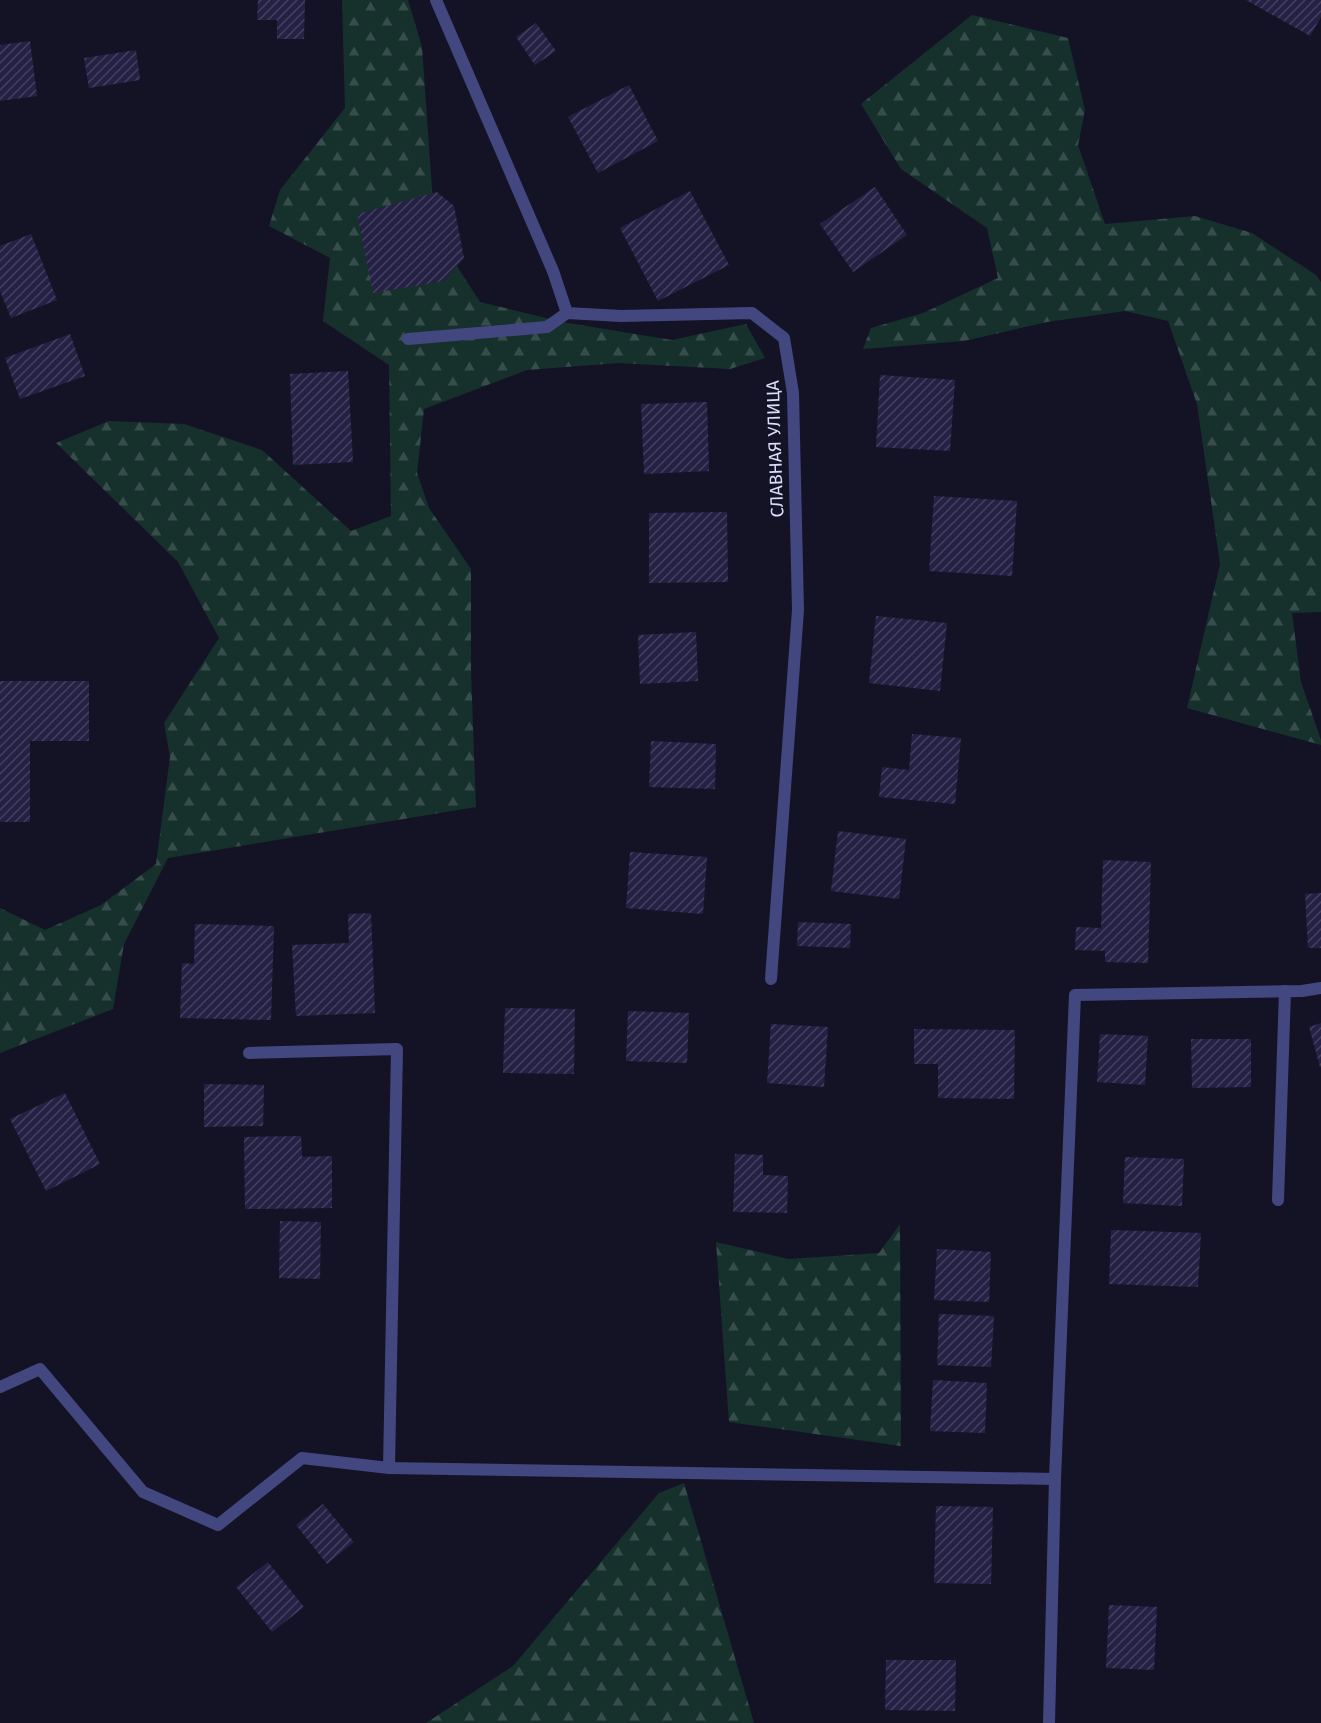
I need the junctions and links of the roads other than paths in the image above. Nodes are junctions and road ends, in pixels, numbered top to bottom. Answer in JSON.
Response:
{"nodes":[{"id":1,"x":436,"y":0,"type":"edge"},
{"id":2,"x":567,"y":314,"type":"junction"},
{"id":3,"x":408,"y":339,"type":"dead end"},
{"id":4,"x":771,"y":979,"type":"dead end"},
{"id":5,"x":1321,"y":988,"type":"edge"},
{"id":6,"x":1285,"y":991,"type":"junction"},
{"id":7,"x":249,"y":1053,"type":"dead end"},
{"id":8,"x":1278,"y":1200,"type":"dead end"},
{"id":9,"x":0,"y":1387,"type":"edge"},
{"id":10,"x":389,"y":1468,"type":"junction"},
{"id":11,"x":1055,"y":1479,"type":"junction"},
{"id":12,"x":1049,"y":1723,"type":"edge"}],
"edges":[{"from":1,"to":2,"type":"street"},
{"from":2,"to":3,"type":"street"},
{"from":2,"to":4,"type":"street","name":"СЛАВНАЯ УЛИЦА"},
{"from":5,"to":6,"type":"street"},
{"from":6,"to":8,"type":"street"},
{"from":6,"to":11,"type":"street"},
{"from":7,"to":10,"type":"street"},
{"from":9,"to":10,"type":"street"},
{"from":10,"to":11,"type":"street"},
{"from":11,"to":12,"type":"street"}]}
